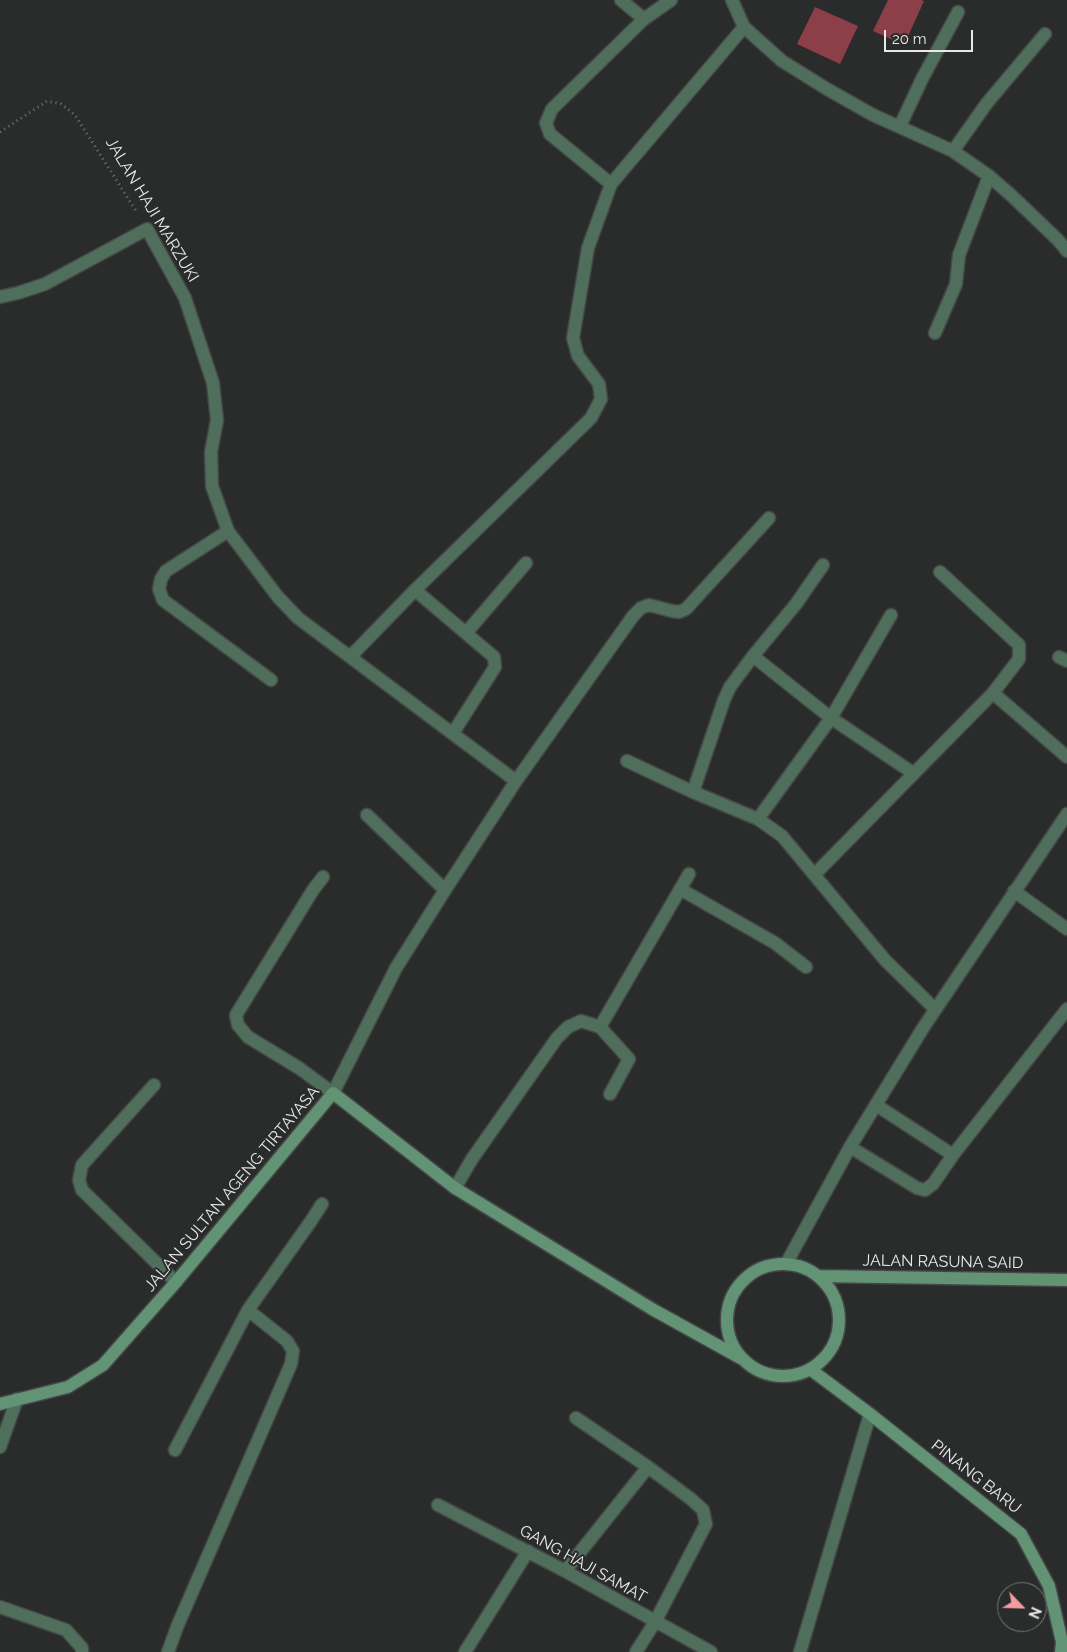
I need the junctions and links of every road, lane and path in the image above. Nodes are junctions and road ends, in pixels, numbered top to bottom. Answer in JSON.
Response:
{"nodes":[{"id":1,"x":621,"y":0,"type":"edge"},
{"id":2,"x":671,"y":0,"type":"edge"},
{"id":3,"x":732,"y":0,"type":"edge"},
{"id":4,"x":958,"y":12,"type":"dead end"},
{"id":5,"x":644,"y":19,"type":"junction"},
{"id":6,"x":744,"y":27,"type":"junction"},
{"id":7,"x":1045,"y":34,"type":"dead end"},
{"id":8,"x":900,"y":126,"type":"junction"},
{"id":9,"x":0,"y":132,"type":"edge"},
{"id":10,"x":953,"y":152,"type":"junction"},
{"id":11,"x":989,"y":176,"type":"junction"},
{"id":12,"x":611,"y":184,"type":"junction"},
{"id":13,"x":147,"y":229,"type":"junction"},
{"id":14,"x":1067,"y":252,"type":"edge"},
{"id":15,"x":0,"y":297,"type":"edge"},
{"id":16,"x":935,"y":333,"type":"dead end"},
{"id":17,"x":769,"y":518,"type":"dead end"},
{"id":18,"x":228,"y":531,"type":"junction"},
{"id":19,"x":526,"y":563,"type":"dead end"},
{"id":20,"x":823,"y":565,"type":"dead end"},
{"id":21,"x":940,"y":572,"type":"dead end"},
{"id":22,"x":415,"y":590,"type":"junction"},
{"id":23,"x":891,"y":615,"type":"dead end"},
{"id":24,"x":466,"y":633,"type":"junction"},
{"id":25,"x":753,"y":656,"type":"junction"},
{"id":26,"x":350,"y":657,"type":"junction"},
{"id":27,"x":271,"y":680,"type":"dead end"},
{"id":28,"x":993,"y":693,"type":"junction"},
{"id":29,"x":831,"y":718,"type":"junction"},
{"id":30,"x":453,"y":733,"type":"junction"},
{"id":31,"x":1067,"y":757,"type":"edge"},
{"id":32,"x":626,"y":761,"type":"dead end"},
{"id":33,"x":913,"y":773,"type":"junction"},
{"id":34,"x":516,"y":781,"type":"junction"},
{"id":35,"x":693,"y":792,"type":"junction"},
{"id":36,"x":1067,"y":814,"type":"edge"},
{"id":37,"x":367,"y":815,"type":"dead end"},
{"id":38,"x":758,"y":819,"type":"junction"},
{"id":39,"x":690,"y":874,"type":"dead end"},
{"id":40,"x":815,"y":874,"type":"junction"},
{"id":41,"x":322,"y":877,"type":"dead end"},
{"id":42,"x":680,"y":889,"type":"junction"},
{"id":43,"x":444,"y":890,"type":"junction"},
{"id":44,"x":1014,"y":891,"type":"junction"},
{"id":45,"x":1067,"y":929,"type":"edge"},
{"id":46,"x":806,"y":966,"type":"dead end"},
{"id":47,"x":935,"y":1009,"type":"junction"},
{"id":48,"x":1067,"y":1009,"type":"edge"},
{"id":49,"x":600,"y":1027,"type":"junction"},
{"id":50,"x":154,"y":1085,"type":"dead end"},
{"id":51,"x":333,"y":1093,"type":"junction"},
{"id":52,"x":610,"y":1094,"type":"dead end"},
{"id":53,"x":876,"y":1106,"type":"junction"},
{"id":54,"x":850,"y":1147,"type":"junction"},
{"id":55,"x":953,"y":1154,"type":"junction"},
{"id":56,"x":455,"y":1188,"type":"junction"},
{"id":57,"x":322,"y":1204,"type":"dead end"},
{"id":58,"x":786,"y":1264,"type":"junction"},
{"id":59,"x":818,"y":1276,"type":"junction"},
{"id":60,"x":1067,"y":1280,"type":"edge"},
{"id":61,"x":176,"y":1282,"type":"junction"},
{"id":62,"x":248,"y":1310,"type":"junction"},
{"id":63,"x":744,"y":1360,"type":"junction"},
{"id":64,"x":810,"y":1369,"type":"junction"},
{"id":65,"x":18,"y":1400,"type":"junction"},
{"id":66,"x":0,"y":1404,"type":"edge"},
{"id":67,"x":870,"y":1414,"type":"junction"},
{"id":68,"x":576,"y":1418,"type":"dead end"},
{"id":69,"x":0,"y":1447,"type":"edge"},
{"id":70,"x":175,"y":1450,"type":"dead end"},
{"id":71,"x":648,"y":1468,"type":"junction"},
{"id":72,"x":438,"y":1505,"type":"dead end"},
{"id":73,"x":528,"y":1551,"type":"junction"},
{"id":74,"x":565,"y":1571,"type":"junction"},
{"id":75,"x":0,"y":1607,"type":"edge"},
{"id":76,"x":655,"y":1622,"type":"junction"},
{"id":77,"x":82,"y":1652,"type":"edge"},
{"id":78,"x":168,"y":1652,"type":"edge"},
{"id":79,"x":465,"y":1652,"type":"edge"},
{"id":80,"x":636,"y":1652,"type":"edge"},
{"id":81,"x":711,"y":1652,"type":"edge"},
{"id":82,"x":800,"y":1652,"type":"edge"},
{"id":83,"x":1061,"y":1652,"type":"edge"}],
"edges":[{"from":1,"to":5,"type":"street"},
{"from":2,"to":5,"type":"street"},
{"from":3,"to":6,"type":"street"},
{"from":4,"to":8,"type":"street"},
{"from":5,"to":12,"type":"street"},
{"from":6,"to":8,"type":"street"},
{"from":6,"to":12,"type":"street"},
{"from":7,"to":10,"type":"street"},
{"from":8,"to":10,"type":"street"},
{"from":9,"to":13,"type":"path","name":"JALAN HAJI MARZUKI"},
{"from":10,"to":11,"type":"street"},
{"from":11,"to":14,"type":"street"},
{"from":11,"to":16,"type":"street"},
{"from":12,"to":22,"type":"street"},
{"from":13,"to":15,"type":"street"},
{"from":13,"to":18,"type":"street","name":"JALAN HAJI MARZUKI"},
{"from":17,"to":34,"type":"street"},
{"from":18,"to":26,"type":"street","name":"JALAN HAJI MARZUKI"},
{"from":18,"to":27,"type":"street"},
{"from":19,"to":24,"type":"street"},
{"from":20,"to":25,"type":"street"},
{"from":21,"to":28,"type":"street"},
{"from":22,"to":24,"type":"street"},
{"from":22,"to":26,"type":"street"},
{"from":23,"to":29,"type":"street"},
{"from":24,"to":30,"type":"street"},
{"from":25,"to":29,"type":"street"},
{"from":25,"to":35,"type":"street"},
{"from":26,"to":30,"type":"street","name":"JALAN HAJI MARZUKI"},
{"from":28,"to":31,"type":"street"},
{"from":28,"to":33,"type":"street"},
{"from":29,"to":33,"type":"street"},
{"from":29,"to":38,"type":"street"},
{"from":30,"to":34,"type":"street","name":"JALAN HAJI MARZUKI"},
{"from":32,"to":35,"type":"street"},
{"from":33,"to":40,"type":"street"},
{"from":34,"to":43,"type":"street"},
{"from":35,"to":38,"type":"street"},
{"from":36,"to":44,"type":"street"},
{"from":37,"to":43,"type":"street"},
{"from":38,"to":40,"type":"street"},
{"from":39,"to":42,"type":"street"},
{"from":40,"to":47,"type":"street"},
{"from":41,"to":51,"type":"street"},
{"from":42,"to":46,"type":"street"},
{"from":42,"to":49,"type":"street"},
{"from":43,"to":51,"type":"street"},
{"from":44,"to":45,"type":"street"},
{"from":44,"to":47,"type":"street"},
{"from":47,"to":53,"type":"street"},
{"from":48,"to":55,"type":"street"},
{"from":49,"to":52,"type":"street"},
{"from":49,"to":56,"type":"street"},
{"from":50,"to":61,"type":"street"},
{"from":51,"to":56,"type":"main road","name":"JALAN SULTAN AGENG TIRTAYASA"},
{"from":51,"to":61,"type":"main road","name":"JALAN SULTAN AGENG TIRTAYASA"},
{"from":53,"to":54,"type":"street"},
{"from":53,"to":55,"type":"street"},
{"from":54,"to":55,"type":"street"},
{"from":54,"to":58,"type":"street"},
{"from":56,"to":63,"type":"main road","name":"JALAN SULTAN AGENG TIRTAYASA"},
{"from":57,"to":62,"type":"street"},
{"from":58,"to":59,"type":"main road"},
{"from":58,"to":63,"type":"main road"},
{"from":59,"to":60,"type":"main road","name":"JALAN RASUNA SAID"},
{"from":59,"to":64,"type":"main road"},
{"from":61,"to":65,"type":"main road","name":"JALAN SULTAN AGENG TIRTAYASA"},
{"from":62,"to":70,"type":"street"},
{"from":62,"to":78,"type":"street"},
{"from":63,"to":64,"type":"main road"},
{"from":64,"to":67,"type":"main road","name":"PINANG BARU"},
{"from":65,"to":66,"type":"main road","name":"JALAN SULTAN AGENG TIRTAYASA"},
{"from":65,"to":69,"type":"street"},
{"from":67,"to":82,"type":"street"},
{"from":67,"to":83,"type":"main road","name":"PINANG BARU"},
{"from":68,"to":71,"type":"street"},
{"from":71,"to":74,"type":"street"},
{"from":71,"to":76,"type":"street"},
{"from":72,"to":73,"type":"street","name":"GANG HAJI SAMAT"},
{"from":73,"to":74,"type":"street","name":"GANG HAJI SAMAT"},
{"from":73,"to":79,"type":"street"},
{"from":74,"to":76,"type":"street","name":"GANG HAJI SAMAT"},
{"from":75,"to":77,"type":"street"},
{"from":76,"to":80,"type":"street"},
{"from":76,"to":81,"type":"street","name":"GANG HAJI SAMAT"}]}
